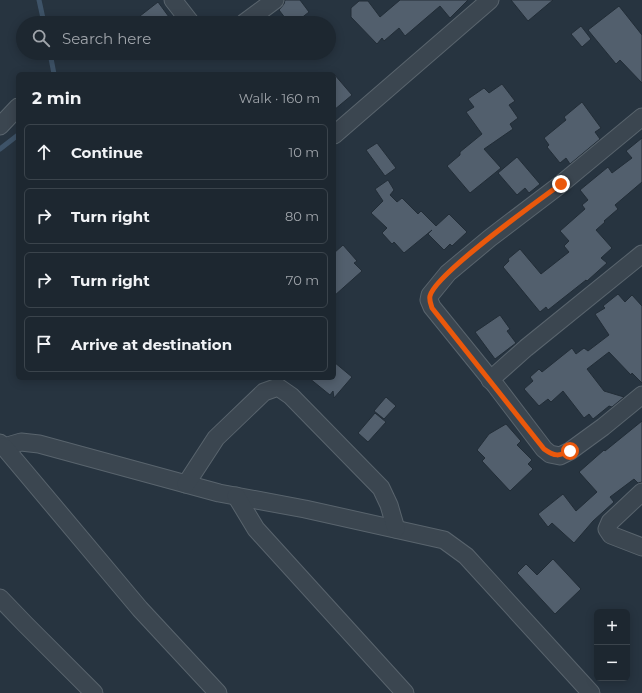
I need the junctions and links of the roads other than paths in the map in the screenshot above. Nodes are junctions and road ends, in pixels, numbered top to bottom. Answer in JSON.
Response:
{"nodes":[{"id":1,"x":173,"y":0,"type":"edge"},
{"id":2,"x":275,"y":0,"type":"edge"},
{"id":3,"x":490,"y":0,"type":"edge"},
{"id":4,"x":186,"y":16,"type":"edge"},
{"id":5,"x":253,"y":16,"type":"edge"},
{"id":6,"x":16,"y":109,"type":"edge"},
{"id":7,"x":642,"y":117,"type":"edge"},
{"id":8,"x":0,"y":126,"type":"edge"},
{"id":9,"x":336,"y":133,"type":"edge"},
{"id":10,"x":642,"y":254,"type":"edge"},
{"id":11,"x":490,"y":380,"type":"junction"},
{"id":12,"x":642,"y":396,"type":"edge"},
{"id":13,"x":2,"y":445,"type":"edge"},
{"id":14,"x":186,"y":484,"type":"junction"},
{"id":15,"x":642,"y":492,"type":"edge"},
{"id":16,"x":236,"y":496,"type":"junction"},
{"id":17,"x":396,"y":529,"type":"junction"},
{"id":18,"x":642,"y":547,"type":"edge"},
{"id":19,"x":0,"y":598,"type":"edge"},
{"id":20,"x":94,"y":693,"type":"edge"},
{"id":21,"x":218,"y":693,"type":"edge"},
{"id":22,"x":405,"y":693,"type":"edge"},
{"id":23,"x":591,"y":693,"type":"edge"}],
"edges":[{"from":1,"to":4,"type":"street"},
{"from":2,"to":5,"type":"street"},
{"from":3,"to":9,"type":"street"},
{"from":6,"to":8,"type":"street"},
{"from":7,"to":11,"type":"street"},
{"from":10,"to":11,"type":"street"},
{"from":11,"to":12,"type":"street"},
{"from":13,"to":14,"type":"street"},
{"from":13,"to":21,"type":"street"},
{"from":14,"to":16,"type":"street"},
{"from":14,"to":17,"type":"street"},
{"from":15,"to":18,"type":"street"},
{"from":16,"to":17,"type":"street"},
{"from":16,"to":22,"type":"street"},
{"from":17,"to":23,"type":"street"},
{"from":19,"to":20,"type":"street"}]}
